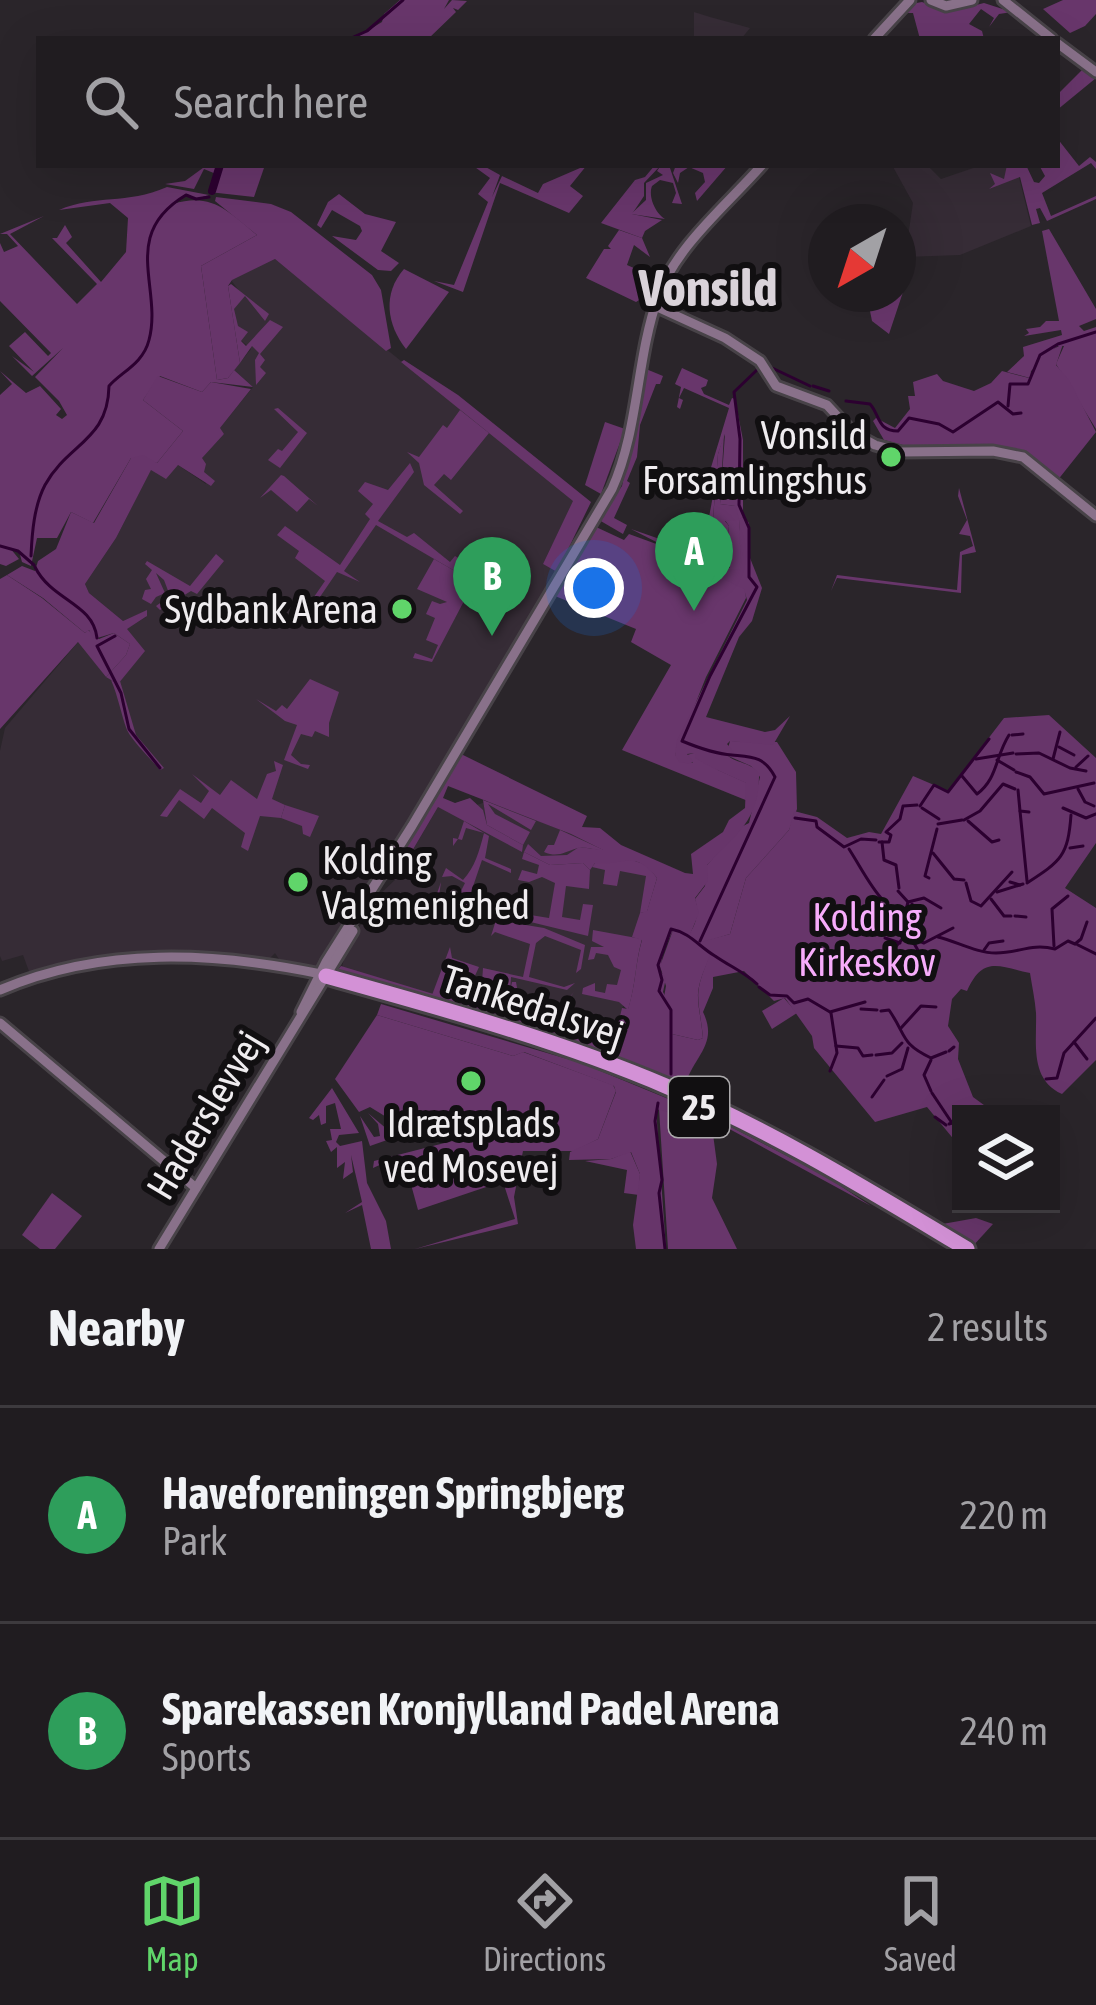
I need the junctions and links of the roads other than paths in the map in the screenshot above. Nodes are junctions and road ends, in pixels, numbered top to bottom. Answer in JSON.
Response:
{"nodes":[{"id":1,"x":932,"y":0,"type":"edge"},
{"id":2,"x":972,"y":0,"type":"edge"},
{"id":3,"x":1003,"y":0,"type":"edge"},
{"id":4,"x":906,"y":2,"type":"edge"},
{"id":5,"x":877,"y":36,"type":"edge"},
{"id":6,"x":1048,"y":36,"type":"edge"},
{"id":7,"x":1060,"y":45,"type":"edge"},
{"id":8,"x":1096,"y":71,"type":"edge"},
{"id":9,"x":759,"y":168,"type":"edge"},
{"id":10,"x":655,"y":306,"type":"junction"},
{"id":11,"x":1096,"y":516,"type":"edge"},
{"id":12,"x":412,"y":826,"type":"junction"},
{"id":13,"x":382,"y":878,"type":"junction"},
{"id":14,"x":257,"y":963,"type":"junction"},
{"id":15,"x":321,"y":978,"type":"junction"},
{"id":16,"x":0,"y":990,"type":"edge"},
{"id":17,"x":0,"y":1023,"type":"edge"},
{"id":18,"x":196,"y":1188,"type":"junction"},
{"id":19,"x":159,"y":1249,"type":"edge"},
{"id":20,"x":957,"y":1249,"type":"edge"},
{"id":21,"x":968,"y":1249,"type":"edge"}],
"edges":[{"from":1,"to":2,"type":"main road"},
{"from":3,"to":6,"type":"main road"},
{"from":4,"to":5,"type":"main road"},
{"from":7,"to":8,"type":"main road"},
{"from":9,"to":10,"type":"main road"},
{"from":10,"to":11,"type":"main road"},
{"from":10,"to":12,"type":"main road"},
{"from":12,"to":13,"type":"main road"},
{"from":12,"to":13,"type":"main road"},
{"from":13,"to":15,"type":"main road","name":"Haderslevvej"},
{"from":14,"to":15,"type":"main road"},
{"from":14,"to":15,"type":"main road"},
{"from":14,"to":16,"type":"main road"},
{"from":15,"to":18,"type":"main road","name":"Haderslevvej"},
{"from":15,"to":20,"type":"highway","name":"Tankedalsvej","number":"25"},
{"from":15,"to":21,"type":"highway","name":"Tankedalsvej","number":"25"},
{"from":17,"to":18,"type":"main road"},
{"from":18,"to":19,"type":"main road","name":"Haderslevvej"}]}
